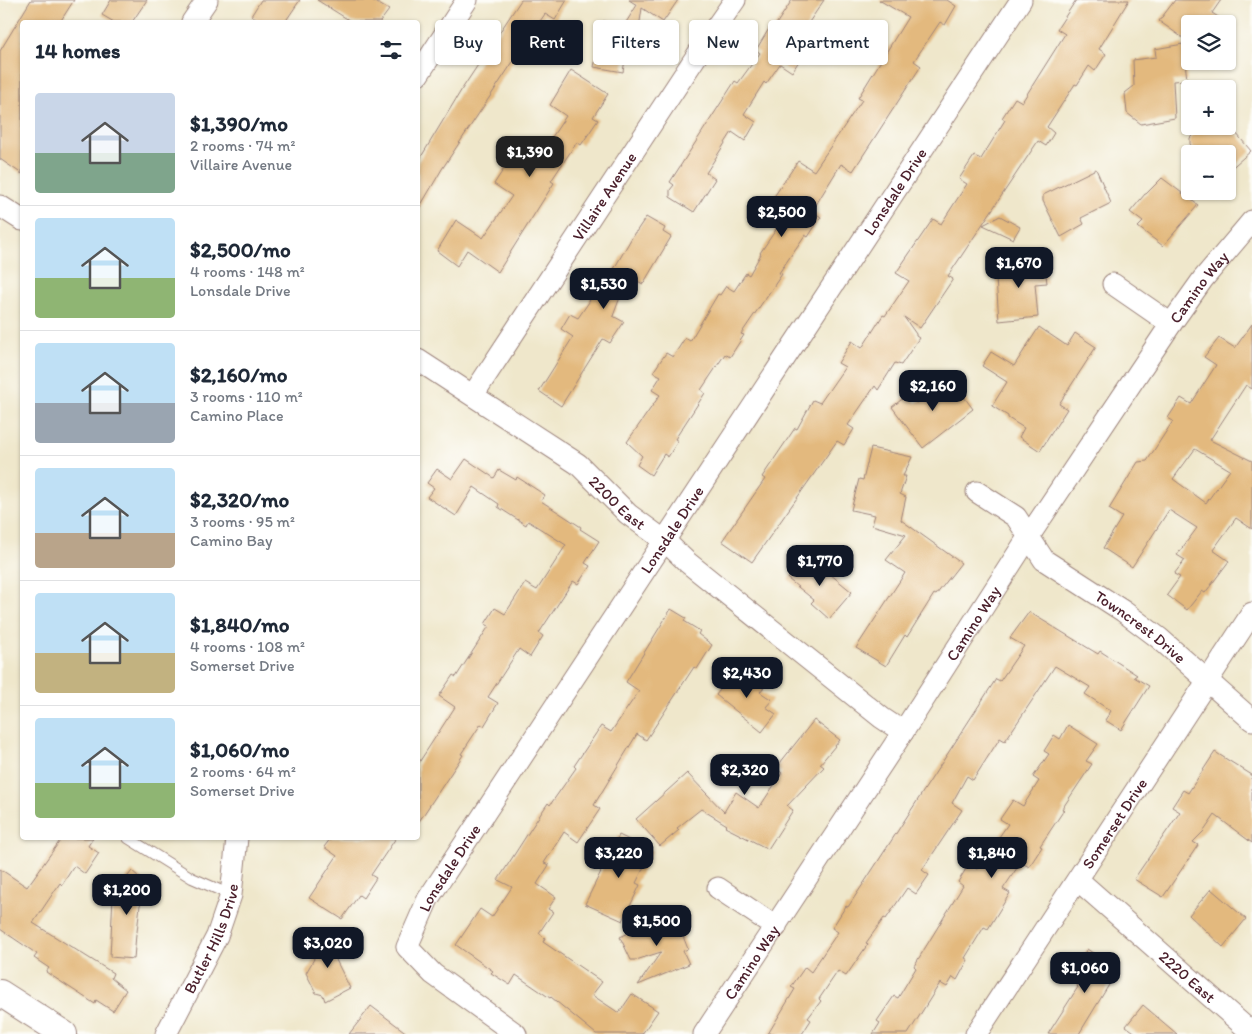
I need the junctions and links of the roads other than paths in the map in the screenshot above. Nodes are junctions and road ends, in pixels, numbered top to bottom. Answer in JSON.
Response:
{"nodes":[{"id":1,"x":207,"y":0,"type":"edge"},
{"id":2,"x":467,"y":0,"type":"edge"},
{"id":3,"x":735,"y":0,"type":"edge"},
{"id":4,"x":1021,"y":0,"type":"edge"},
{"id":5,"x":193,"y":20,"type":"edge"},
{"id":6,"x":420,"y":72,"type":"edge"},
{"id":7,"x":0,"y":206,"type":"edge"},
{"id":8,"x":20,"y":219,"type":"edge"},
{"id":9,"x":1252,"y":221,"type":"edge"},
{"id":10,"x":1113,"y":284,"type":"dead end"},
{"id":11,"x":1171,"y":324,"type":"junction"},
{"id":12,"x":420,"y":361,"type":"edge"},
{"id":13,"x":473,"y":395,"type":"junction"},
{"id":14,"x":978,"y":492,"type":"dead end"},
{"id":15,"x":1029,"y":536,"type":"junction"},
{"id":16,"x":665,"y":541,"type":"junction"},
{"id":17,"x":1252,"y":613,"type":"edge"},
{"id":18,"x":1207,"y":681,"type":"junction"},
{"id":19,"x":1252,"y":720,"type":"edge"},
{"id":20,"x":903,"y":732,"type":"junction"},
{"id":21,"x":131,"y":840,"type":"edge"},
{"id":22,"x":237,"y":840,"type":"edge"},
{"id":23,"x":1078,"y":880,"type":"junction"},
{"id":24,"x":718,"y":888,"type":"dead end"},
{"id":25,"x":231,"y":895,"type":"junction"},
{"id":26,"x":776,"y":927,"type":"junction"},
{"id":27,"x":0,"y":992,"type":"edge"},
{"id":28,"x":1252,"y":1033,"type":"edge"},
{"id":29,"x":64,"y":1034,"type":"edge"},
{"id":30,"x":166,"y":1034,"type":"edge"},
{"id":31,"x":516,"y":1034,"type":"edge"},
{"id":32,"x":704,"y":1034,"type":"edge"},
{"id":33,"x":976,"y":1034,"type":"edge"}],
"edges":[{"from":1,"to":5,"type":"street"},
{"from":2,"to":6,"type":"street"},
{"from":3,"to":13,"type":"street","name":"Villaire Avenue"},
{"from":4,"to":16,"type":"street","name":"Lonsdale Drive"},
{"from":7,"to":8,"type":"street"},
{"from":9,"to":11,"type":"street","name":"Camino Way"},
{"from":10,"to":11,"type":"street"},
{"from":11,"to":15,"type":"street","name":"Camino Way"},
{"from":12,"to":13,"type":"street","name":"2200 East"},
{"from":13,"to":16,"type":"street","name":"2200 East"},
{"from":14,"to":15,"type":"street","name":"Towncrest Drive"},
{"from":15,"to":18,"type":"street","name":"Towncrest Drive"},
{"from":15,"to":20,"type":"street","name":"Camino Way"},
{"from":16,"to":20,"type":"street","name":"2200 East"},
{"from":16,"to":31,"type":"street","name":"Lonsdale Drive"},
{"from":17,"to":18,"type":"street","name":"Somerset Drive"},
{"from":18,"to":19,"type":"street","name":"Towncrest Drive"},
{"from":18,"to":23,"type":"street","name":"Somerset Drive"},
{"from":20,"to":26,"type":"street","name":"Camino Way"},
{"from":21,"to":25,"type":"lane"},
{"from":22,"to":25,"type":"street","name":"Butler Hills Drive"},
{"from":23,"to":28,"type":"street","name":"2220 East"},
{"from":23,"to":33,"type":"street","name":"Somerset Drive"},
{"from":24,"to":26,"type":"street"},
{"from":25,"to":30,"type":"street","name":"Butler Hills Drive"},
{"from":26,"to":32,"type":"street","name":"Camino Way"},
{"from":27,"to":29,"type":"street"}]}
